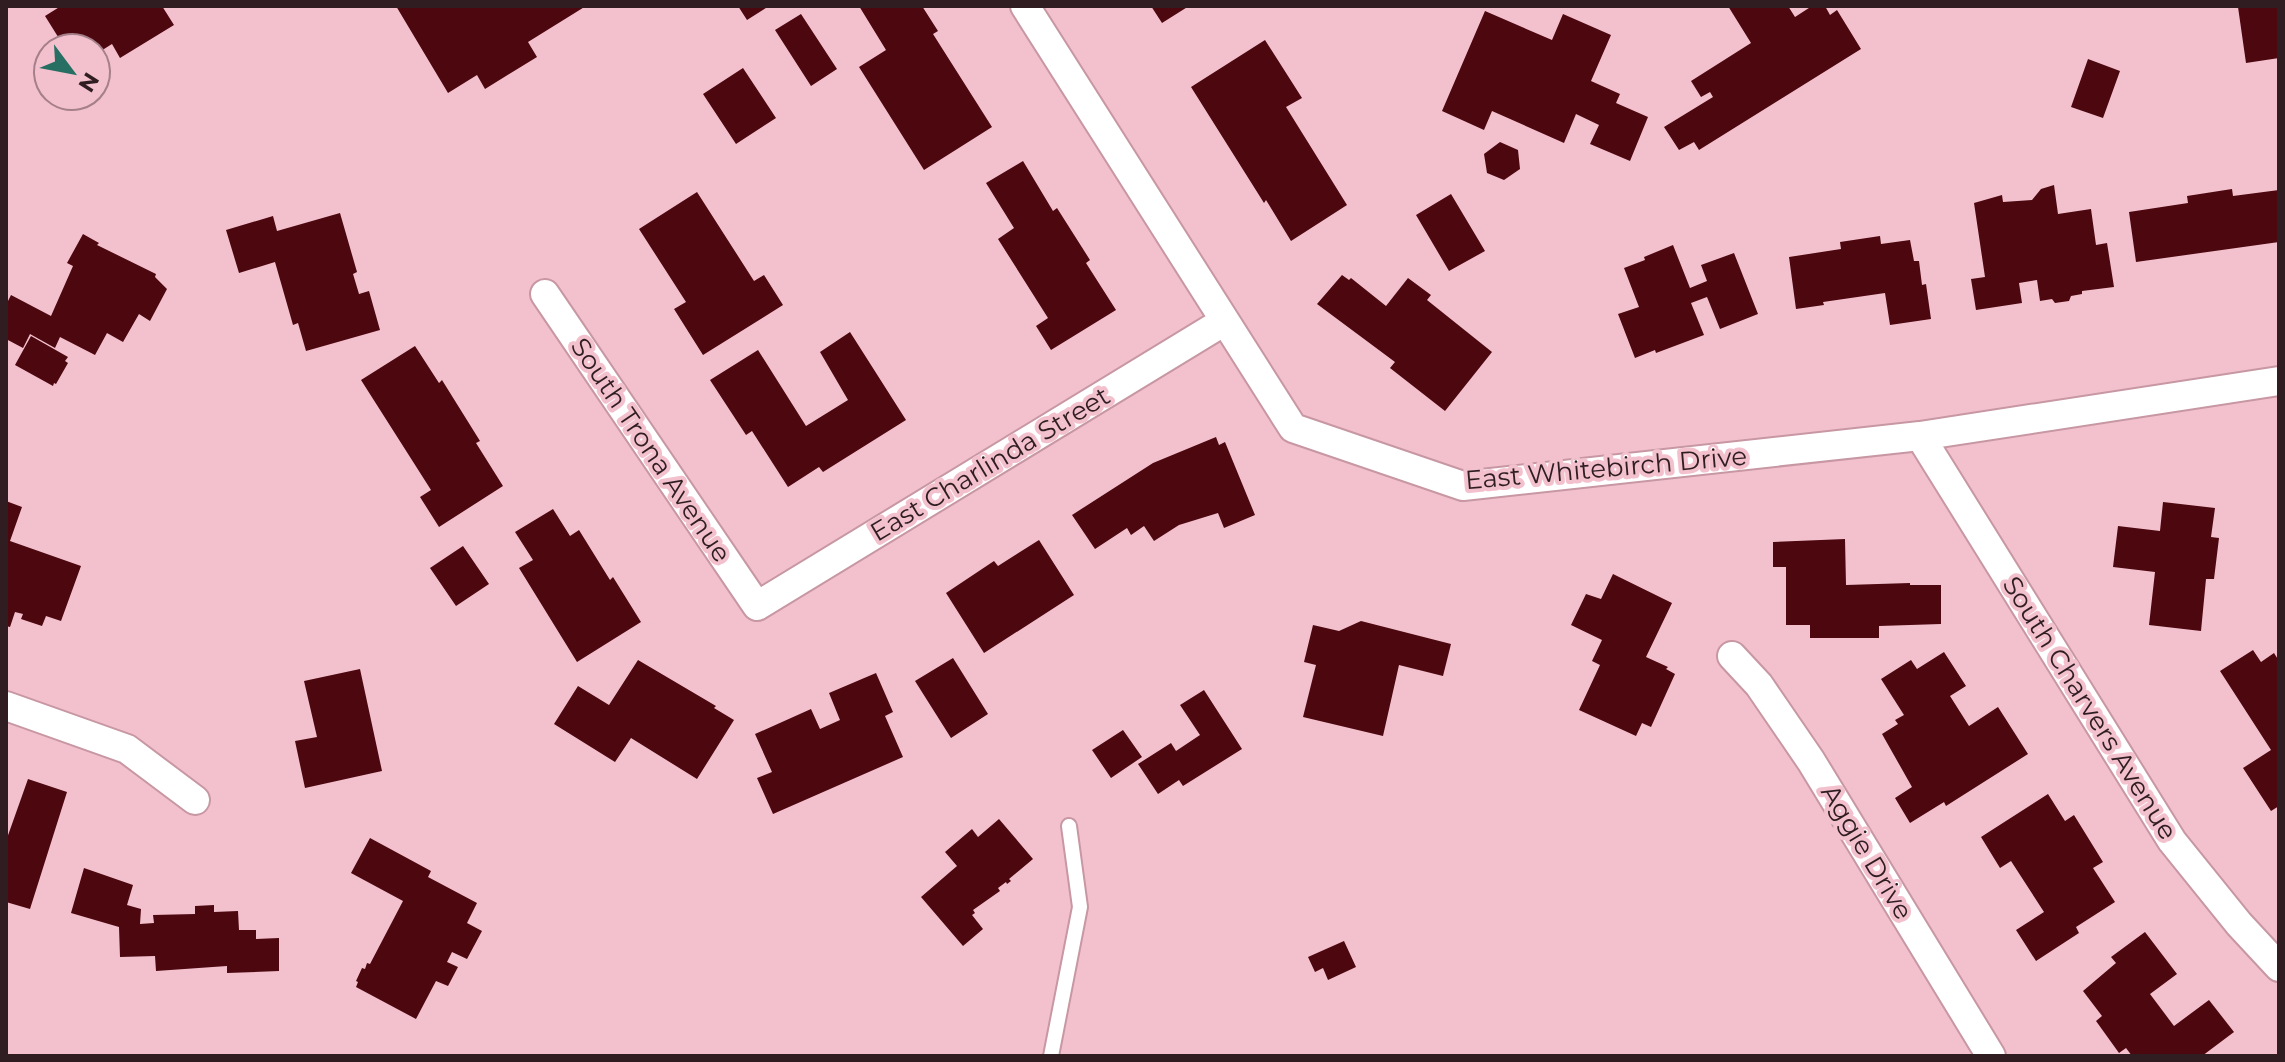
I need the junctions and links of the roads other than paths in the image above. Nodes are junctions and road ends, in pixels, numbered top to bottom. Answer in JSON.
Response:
{"nodes":[{"id":1,"x":1025,"y":6,"type":"edge"},
{"id":2,"x":545,"y":294,"type":"dead end"},
{"id":3,"x":1223,"y":322,"type":"junction"},
{"id":4,"x":2279,"y":381,"type":"edge"},
{"id":5,"x":1920,"y":436,"type":"junction"},
{"id":6,"x":757,"y":606,"type":"joint"},
{"id":7,"x":1732,"y":656,"type":"dead end"},
{"id":8,"x":6,"y":706,"type":"edge"},
{"id":9,"x":195,"y":800,"type":"dead end"},
{"id":10,"x":1069,"y":826,"type":"dead end"},
{"id":11,"x":2279,"y":967,"type":"edge"},
{"id":12,"x":1051,"y":1056,"type":"edge"},
{"id":13,"x":1991,"y":1056,"type":"edge"}],
"edges":[{"from":1,"to":3,"type":"street","name":"East Whitebirch Drive"},
{"from":2,"to":6,"type":"street","name":"South Trona Avenue"},
{"from":3,"to":5,"type":"street","name":"East Whitebirch Drive"},
{"from":3,"to":6,"type":"street","name":"East Charlinda Street"},
{"from":4,"to":5,"type":"street","name":"East Whitebirch Drive"},
{"from":5,"to":11,"type":"street","name":"South Charvers Avenue"},
{"from":7,"to":13,"type":"street","name":"Aggie Drive"},
{"from":8,"to":9,"type":"street"},
{"from":10,"to":12,"type":"lane"}]}
